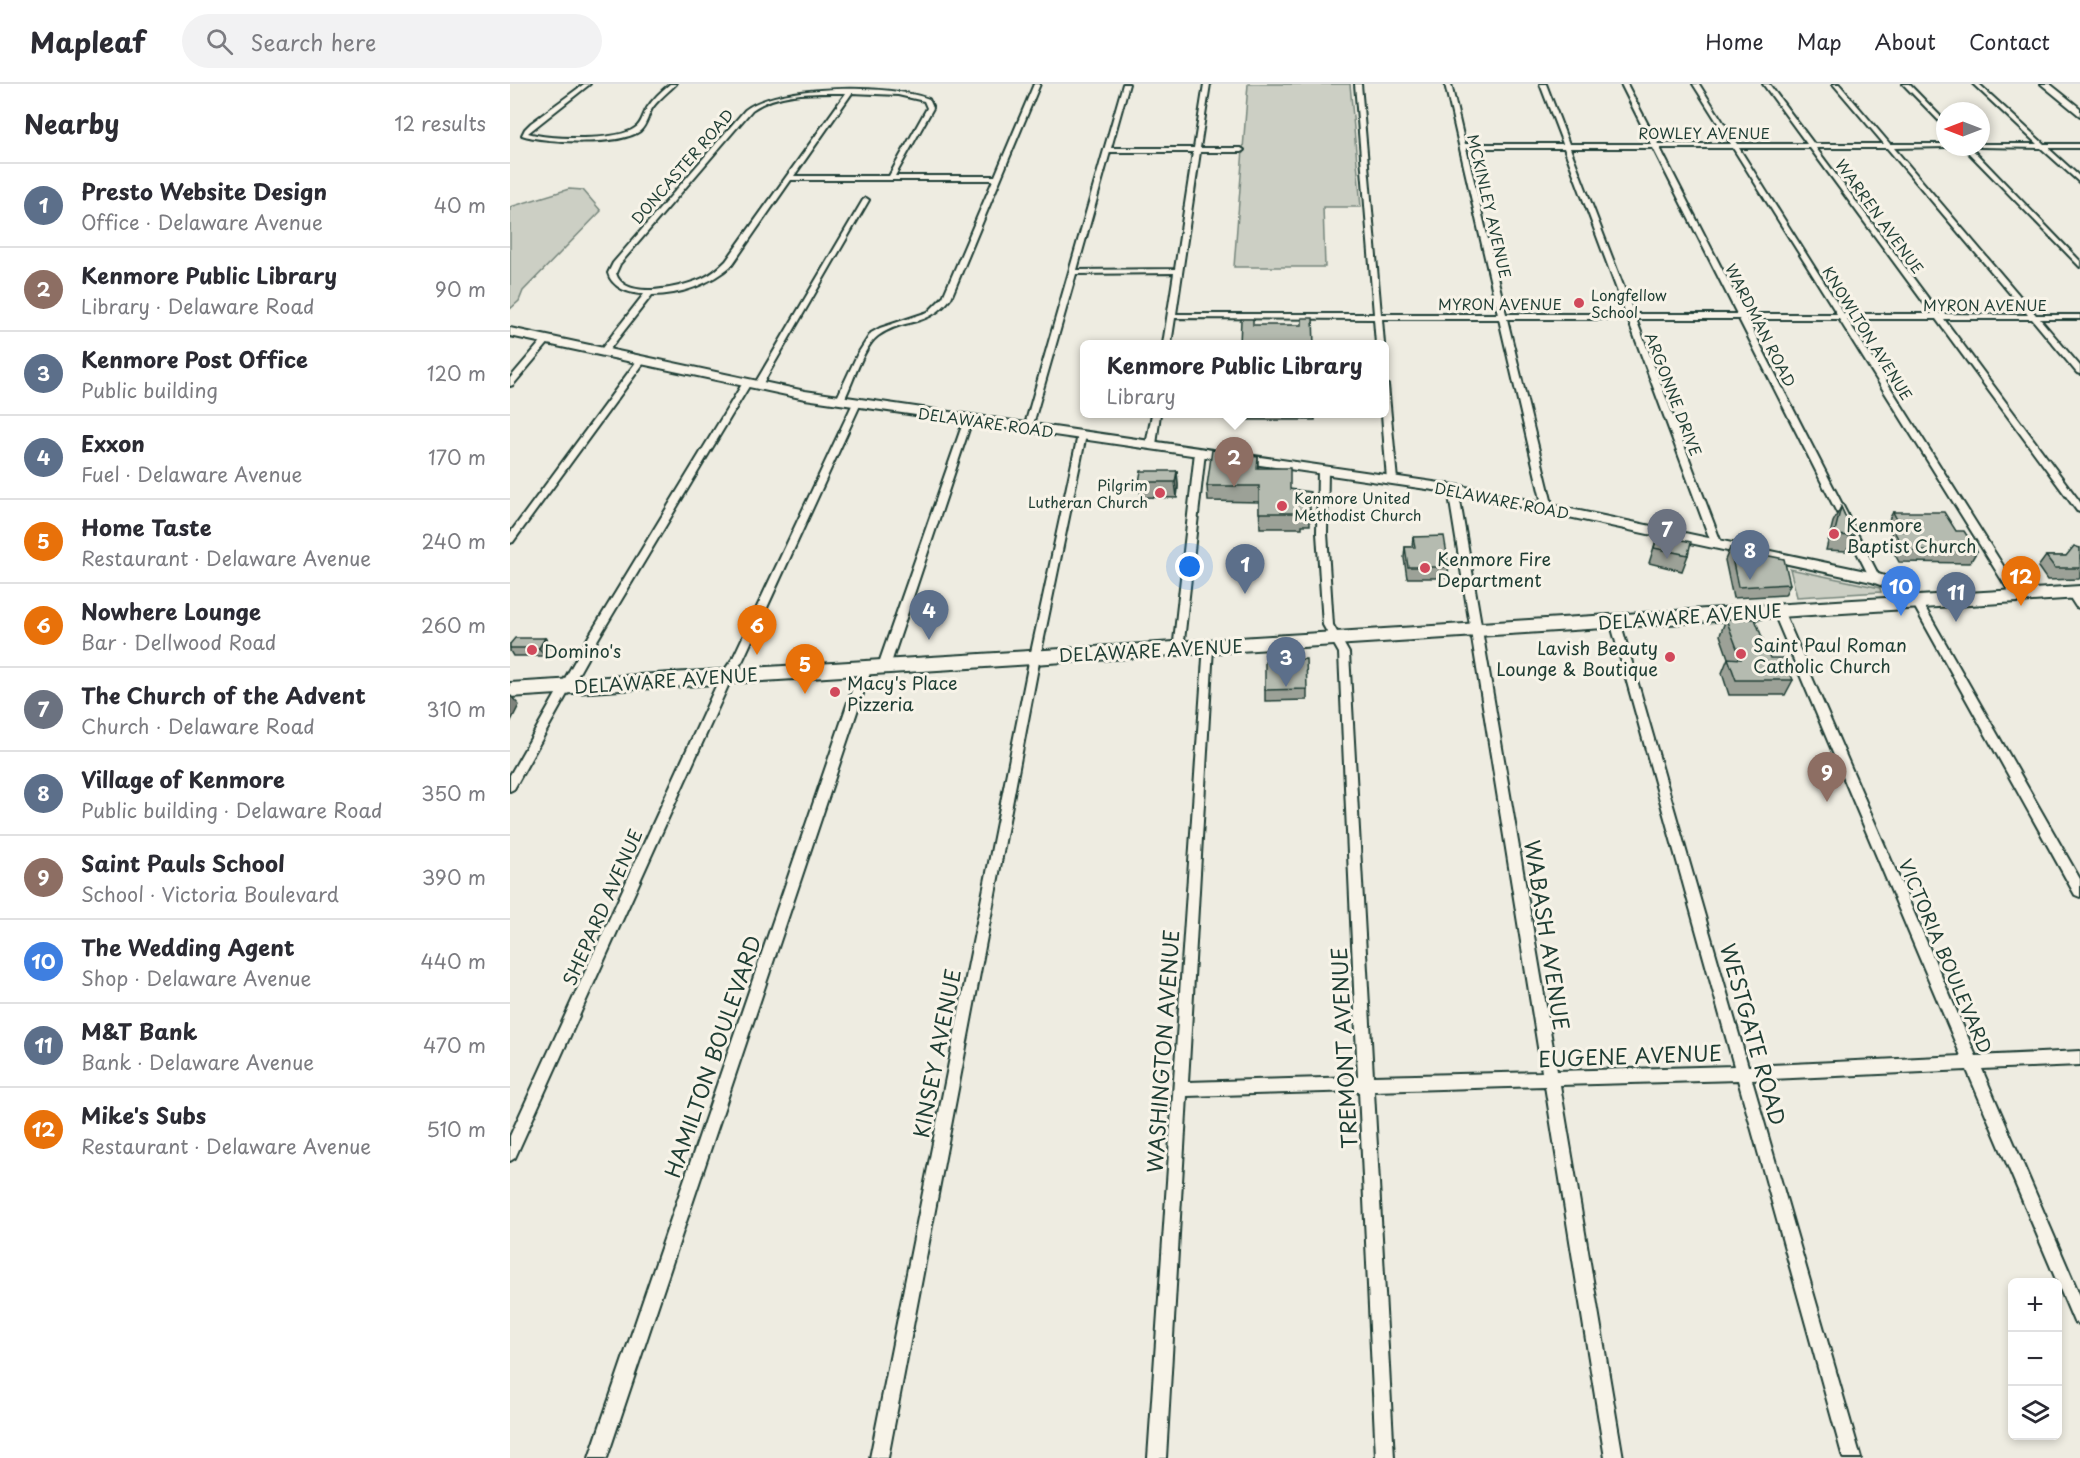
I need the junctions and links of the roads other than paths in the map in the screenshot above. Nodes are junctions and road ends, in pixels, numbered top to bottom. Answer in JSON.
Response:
{"nodes":[{"id":1,"x":587,"y":84,"type":"edge"},
{"id":2,"x":673,"y":84,"type":"edge"},
{"id":3,"x":1037,"y":84,"type":"edge"},
{"id":4,"x":1125,"y":84,"type":"edge"},
{"id":5,"x":1207,"y":84,"type":"edge"},
{"id":6,"x":1358,"y":84,"type":"edge"},
{"id":7,"x":1448,"y":84,"type":"edge"},
{"id":8,"x":1543,"y":84,"type":"edge"},
{"id":9,"x":1624,"y":84,"type":"edge"},
{"id":10,"x":1696,"y":84,"type":"edge"},
{"id":11,"x":1766,"y":84,"type":"edge"},
{"id":12,"x":1836,"y":84,"type":"edge"},
{"id":13,"x":1906,"y":84,"type":"edge"},
{"id":14,"x":1976,"y":84,"type":"edge"},
{"id":15,"x":2045,"y":84,"type":"edge"},
{"id":16,"x":850,"y":92,"type":"junction"},
{"id":17,"x":2080,"y":113,"type":"edge"},
{"id":18,"x":1936,"y":116,"type":"edge"},
{"id":19,"x":1462,"y":146,"type":"junction"},
{"id":20,"x":1566,"y":146,"type":"junction"},
{"id":21,"x":1655,"y":146,"type":"junction"},
{"id":22,"x":1735,"y":146,"type":"junction"},
{"id":23,"x":1812,"y":146,"type":"junction"},
{"id":24,"x":1888,"y":146,"type":"junction"},
{"id":25,"x":1936,"y":146,"type":"edge"},
{"id":26,"x":1990,"y":146,"type":"edge"},
{"id":27,"x":2043,"y":146,"type":"junction"},
{"id":28,"x":2080,"y":146,"type":"edge"},
{"id":29,"x":1107,"y":150,"type":"junction"},
{"id":30,"x":1197,"y":150,"type":"junction"},
{"id":31,"x":1241,"y":150,"type":"dead end"},
{"id":32,"x":1975,"y":156,"type":"edge"},
{"id":33,"x":789,"y":178,"type":"junction"},
{"id":34,"x":891,"y":178,"type":"junction"},
{"id":35,"x":997,"y":178,"type":"junction"},
{"id":36,"x":2080,"y":181,"type":"edge"},
{"id":37,"x":866,"y":200,"type":"dead end"},
{"id":38,"x":2080,"y":265,"type":"edge"},
{"id":39,"x":1072,"y":272,"type":"junction"},
{"id":40,"x":1178,"y":272,"type":"junction"},
{"id":41,"x":650,"y":292,"type":"junction"},
{"id":42,"x":1171,"y":316,"type":"junction"},
{"id":43,"x":1378,"y":317,"type":"junction"},
{"id":44,"x":1502,"y":317,"type":"junction"},
{"id":45,"x":1631,"y":317,"type":"junction"},
{"id":46,"x":1743,"y":317,"type":"junction"},
{"id":47,"x":1842,"y":317,"type":"junction"},
{"id":48,"x":1938,"y":317,"type":"junction"},
{"id":49,"x":2034,"y":317,"type":"junction"},
{"id":50,"x":2080,"y":317,"type":"edge"},
{"id":51,"x":510,"y":332,"type":"edge"},
{"id":52,"x":547,"y":340,"type":"junction"},
{"id":53,"x":1168,"y":340,"type":"edge"},
{"id":54,"x":1380,"y":340,"type":"edge"},
{"id":55,"x":603,"y":352,"type":"junction"},
{"id":56,"x":642,"y":360,"type":"junction"},
{"id":57,"x":2080,"y":371,"type":"edge"},
{"id":58,"x":510,"y":383,"type":"edge"},
{"id":59,"x":753,"y":384,"type":"junction"},
{"id":60,"x":840,"y":400,"type":"junction"},
{"id":61,"x":857,"y":403,"type":"junction"},
{"id":62,"x":1155,"y":418,"type":"edge"},
{"id":63,"x":1387,"y":418,"type":"edge"},
{"id":64,"x":968,"y":420,"type":"junction"},
{"id":65,"x":1028,"y":428,"type":"junction"},
{"id":66,"x":1082,"y":435,"type":"junction"},
{"id":67,"x":1151,"y":445,"type":"junction"},
{"id":68,"x":1200,"y":452,"type":"junction"},
{"id":69,"x":1323,"y":470,"type":"junction"},
{"id":70,"x":1392,"y":480,"type":"junction"},
{"id":71,"x":1453,"y":489,"type":"junction"},
{"id":72,"x":1548,"y":508,"type":"junction"},
{"id":73,"x":2080,"y":509,"type":"edge"},
{"id":74,"x":510,"y":540,"type":"edge"},
{"id":75,"x":1717,"y":545,"type":"junction"},
{"id":76,"x":1875,"y":578,"type":"junction"},
{"id":77,"x":2017,"y":596,"type":"junction"},
{"id":78,"x":2077,"y":596,"type":"edge"},
{"id":79,"x":1917,"y":602,"type":"junction"},
{"id":80,"x":1778,"y":610,"type":"junction"},
{"id":81,"x":1615,"y":621,"type":"junction"},
{"id":82,"x":1477,"y":631,"type":"junction"},
{"id":83,"x":1335,"y":638,"type":"junction"},
{"id":84,"x":1208,"y":647,"type":"junction"},
{"id":85,"x":1178,"y":650,"type":"junction"},
{"id":86,"x":1035,"y":657,"type":"junction"},
{"id":87,"x":875,"y":666,"type":"junction"},
{"id":88,"x":727,"y":675,"type":"junction"},
{"id":89,"x":566,"y":686,"type":"junction"},
{"id":90,"x":510,"y":690,"type":"edge"},
{"id":91,"x":510,"y":786,"type":"edge"},
{"id":92,"x":2080,"y":891,"type":"edge"},
{"id":93,"x":2080,"y":1059,"type":"edge"},
{"id":94,"x":1972,"y":1063,"type":"junction"},
{"id":95,"x":1743,"y":1073,"type":"junction"},
{"id":96,"x":1550,"y":1078,"type":"junction"},
{"id":97,"x":1365,"y":1083,"type":"junction"},
{"id":98,"x":1180,"y":1089,"type":"junction"},
{"id":99,"x":510,"y":1153,"type":"edge"},
{"id":100,"x":2080,"y":1316,"type":"edge"},
{"id":101,"x":598,"y":1458,"type":"edge"},
{"id":102,"x":879,"y":1458,"type":"edge"},
{"id":103,"x":1157,"y":1458,"type":"edge"},
{"id":104,"x":1385,"y":1458,"type":"edge"},
{"id":105,"x":1614,"y":1458,"type":"edge"},
{"id":106,"x":1852,"y":1458,"type":"edge"}],
"edges":[{"from":1,"to":2,"type":"street"},
{"from":3,"to":35,"type":"street"},
{"from":4,"to":29,"type":"street"},
{"from":5,"to":30,"type":"street"},
{"from":6,"to":43,"type":"street"},
{"from":7,"to":19,"type":"street","name":"MCKINLEY AVENUE"},
{"from":8,"to":20,"type":"street","name":"ARGONNE DRIVE"},
{"from":9,"to":21,"type":"street","name":"WARDMAN ROAD"},
{"from":10,"to":22,"type":"street","name":"KNOWLTON AVENUE"},
{"from":11,"to":23,"type":"street","name":"WARREN AVENUE"},
{"from":12,"to":24,"type":"street"},
{"from":13,"to":18,"type":"street"},
{"from":14,"to":27,"type":"street"},
{"from":15,"to":17,"type":"street"},
{"from":16,"to":33,"type":"street"},
{"from":16,"to":34,"type":"street","name":"DONCASTER ROAD"},
{"from":16,"to":41,"type":"street","name":"DONCASTER ROAD"},
{"from":19,"to":20,"type":"street","name":"ROWLEY AVENUE"},
{"from":19,"to":44,"type":"street","name":"MCKINLEY AVENUE"},
{"from":20,"to":21,"type":"street","name":"ROWLEY AVENUE"},
{"from":20,"to":45,"type":"street","name":"ARGONNE DRIVE"},
{"from":21,"to":22,"type":"street","name":"ROWLEY AVENUE"},
{"from":21,"to":46,"type":"street","name":"WARDMAN ROAD"},
{"from":22,"to":23,"type":"street","name":"ROWLEY AVENUE"},
{"from":22,"to":47,"type":"street","name":"KNOWLTON AVENUE"},
{"from":23,"to":24,"type":"street","name":"ROWLEY AVENUE"},
{"from":23,"to":48,"type":"street","name":"WARREN AVENUE"},
{"from":24,"to":25,"type":"street","name":"ROWLEY AVENUE"},
{"from":24,"to":49,"type":"street"},
{"from":26,"to":27,"type":"street"},
{"from":27,"to":28,"type":"street"},
{"from":27,"to":36,"type":"street"},
{"from":29,"to":30,"type":"street"},
{"from":29,"to":39,"type":"street"},
{"from":30,"to":31,"type":"street"},
{"from":30,"to":40,"type":"street"},
{"from":32,"to":38,"type":"street"},
{"from":33,"to":34,"type":"street"},
{"from":33,"to":41,"type":"street"},
{"from":34,"to":35,"type":"street"},
{"from":35,"to":60,"type":"street"},
{"from":37,"to":59,"type":"street"},
{"from":39,"to":40,"type":"street"},
{"from":39,"to":65,"type":"street"},
{"from":40,"to":42,"type":"street"},
{"from":41,"to":55,"type":"street"},
{"from":42,"to":43,"type":"street","name":"MYRON AVENUE"},
{"from":42,"to":53,"type":"street"},
{"from":43,"to":44,"type":"street","name":"MYRON AVENUE"},
{"from":43,"to":54,"type":"street"},
{"from":44,"to":45,"type":"street","name":"MYRON AVENUE"},
{"from":44,"to":72,"type":"street","name":"MCKINLEY AVENUE"},
{"from":45,"to":46,"type":"street","name":"MYRON AVENUE"},
{"from":45,"to":75,"type":"street","name":"ARGONNE DRIVE"},
{"from":46,"to":47,"type":"street","name":"MYRON AVENUE"},
{"from":46,"to":76,"type":"street","name":"WARDMAN ROAD"},
{"from":47,"to":48,"type":"street","name":"MYRON AVENUE"},
{"from":47,"to":77,"type":"street","name":"KNOWLTON AVENUE"},
{"from":48,"to":49,"type":"street","name":"MYRON AVENUE"},
{"from":48,"to":73,"type":"street","name":"WARREN AVENUE"},
{"from":49,"to":50,"type":"street","name":"MYRON AVENUE"},
{"from":49,"to":57,"type":"street"},
{"from":51,"to":52,"type":"street","name":"DELAWARE ROAD"},
{"from":52,"to":55,"type":"street","name":"DELAWARE ROAD"},
{"from":52,"to":58,"type":"street"},
{"from":55,"to":56,"type":"street","name":"DELAWARE ROAD"},
{"from":56,"to":59,"type":"street","name":"DELAWARE ROAD"},
{"from":56,"to":74,"type":"street"},
{"from":59,"to":60,"type":"street","name":"DELAWARE ROAD"},
{"from":59,"to":89,"type":"street"},
{"from":60,"to":61,"type":"street","name":"DELAWARE ROAD"},
{"from":61,"to":64,"type":"street","name":"DELAWARE ROAD"},
{"from":61,"to":88,"type":"street","name":"SHEPARD AVENUE"},
{"from":62,"to":67,"type":"street"},
{"from":63,"to":70,"type":"street"},
{"from":64,"to":65,"type":"street","name":"DELAWARE ROAD"},
{"from":64,"to":87,"type":"street","name":"HAMILTON BOULEVARD"},
{"from":65,"to":66,"type":"street","name":"DELAWARE ROAD"},
{"from":66,"to":67,"type":"street","name":"DELAWARE ROAD"},
{"from":66,"to":86,"type":"street","name":"KINSEY AVENUE"},
{"from":67,"to":68,"type":"street","name":"DELAWARE ROAD"},
{"from":68,"to":69,"type":"street","name":"DELAWARE ROAD"},
{"from":68,"to":85,"type":"street"},
{"from":69,"to":70,"type":"street","name":"DELAWARE ROAD"},
{"from":69,"to":83,"type":"street","name":"TREMONT AVENUE"},
{"from":70,"to":71,"type":"street","name":"DELAWARE ROAD"},
{"from":71,"to":72,"type":"street","name":"DELAWARE ROAD"},
{"from":71,"to":82,"type":"street","name":"WABASH AVENUE"},
{"from":72,"to":75,"type":"street","name":"DELAWARE ROAD"},
{"from":75,"to":76,"type":"street","name":"DELAWARE ROAD"},
{"from":76,"to":79,"type":"street","name":"DELAWARE ROAD"},
{"from":77,"to":78,"type":"main road","name":"DELAWARE AVENUE"},
{"from":77,"to":79,"type":"main road","name":"DELAWARE AVENUE"},
{"from":79,"to":80,"type":"main road","name":"DELAWARE AVENUE"},
{"from":79,"to":92,"type":"street"},
{"from":80,"to":81,"type":"main road","name":"DELAWARE AVENUE"},
{"from":80,"to":94,"type":"street","name":"VICTORIA BOULEVARD"},
{"from":81,"to":82,"type":"main road","name":"DELAWARE AVENUE"},
{"from":81,"to":95,"type":"street","name":"WESTGATE ROAD"},
{"from":82,"to":83,"type":"main road","name":"DELAWARE AVENUE"},
{"from":82,"to":96,"type":"street","name":"WABASH AVENUE"},
{"from":83,"to":84,"type":"main road","name":"DELAWARE AVENUE"},
{"from":83,"to":97,"type":"street","name":"TREMONT AVENUE"},
{"from":84,"to":85,"type":"main road","name":"DELAWARE AVENUE"},
{"from":84,"to":98,"type":"street","name":"WASHINGTON AVENUE"},
{"from":85,"to":86,"type":"main road","name":"DELAWARE AVENUE"},
{"from":86,"to":87,"type":"main road","name":"DELAWARE AVENUE"},
{"from":86,"to":102,"type":"street","name":"KINSEY AVENUE"},
{"from":87,"to":88,"type":"main road","name":"DELAWARE AVENUE"},
{"from":87,"to":101,"type":"street","name":"HAMILTON BOULEVARD"},
{"from":88,"to":89,"type":"main road","name":"DELAWARE AVENUE"},
{"from":88,"to":99,"type":"street","name":"SHEPARD AVENUE"},
{"from":89,"to":90,"type":"main road","name":"DELAWARE AVENUE"},
{"from":89,"to":91,"type":"street"},
{"from":93,"to":94,"type":"street","name":"EUGENE AVENUE"},
{"from":94,"to":95,"type":"street","name":"EUGENE AVENUE"},
{"from":94,"to":100,"type":"street","name":"VICTORIA BOULEVARD"},
{"from":95,"to":96,"type":"street","name":"EUGENE AVENUE"},
{"from":95,"to":106,"type":"street","name":"WESTGATE ROAD"},
{"from":96,"to":97,"type":"street","name":"EUGENE AVENUE"},
{"from":96,"to":105,"type":"street","name":"WABASH AVENUE"},
{"from":97,"to":98,"type":"street","name":"EUGENE AVENUE"},
{"from":97,"to":104,"type":"street","name":"TREMONT AVENUE"},
{"from":98,"to":103,"type":"street","name":"WASHINGTON AVENUE"}]}
